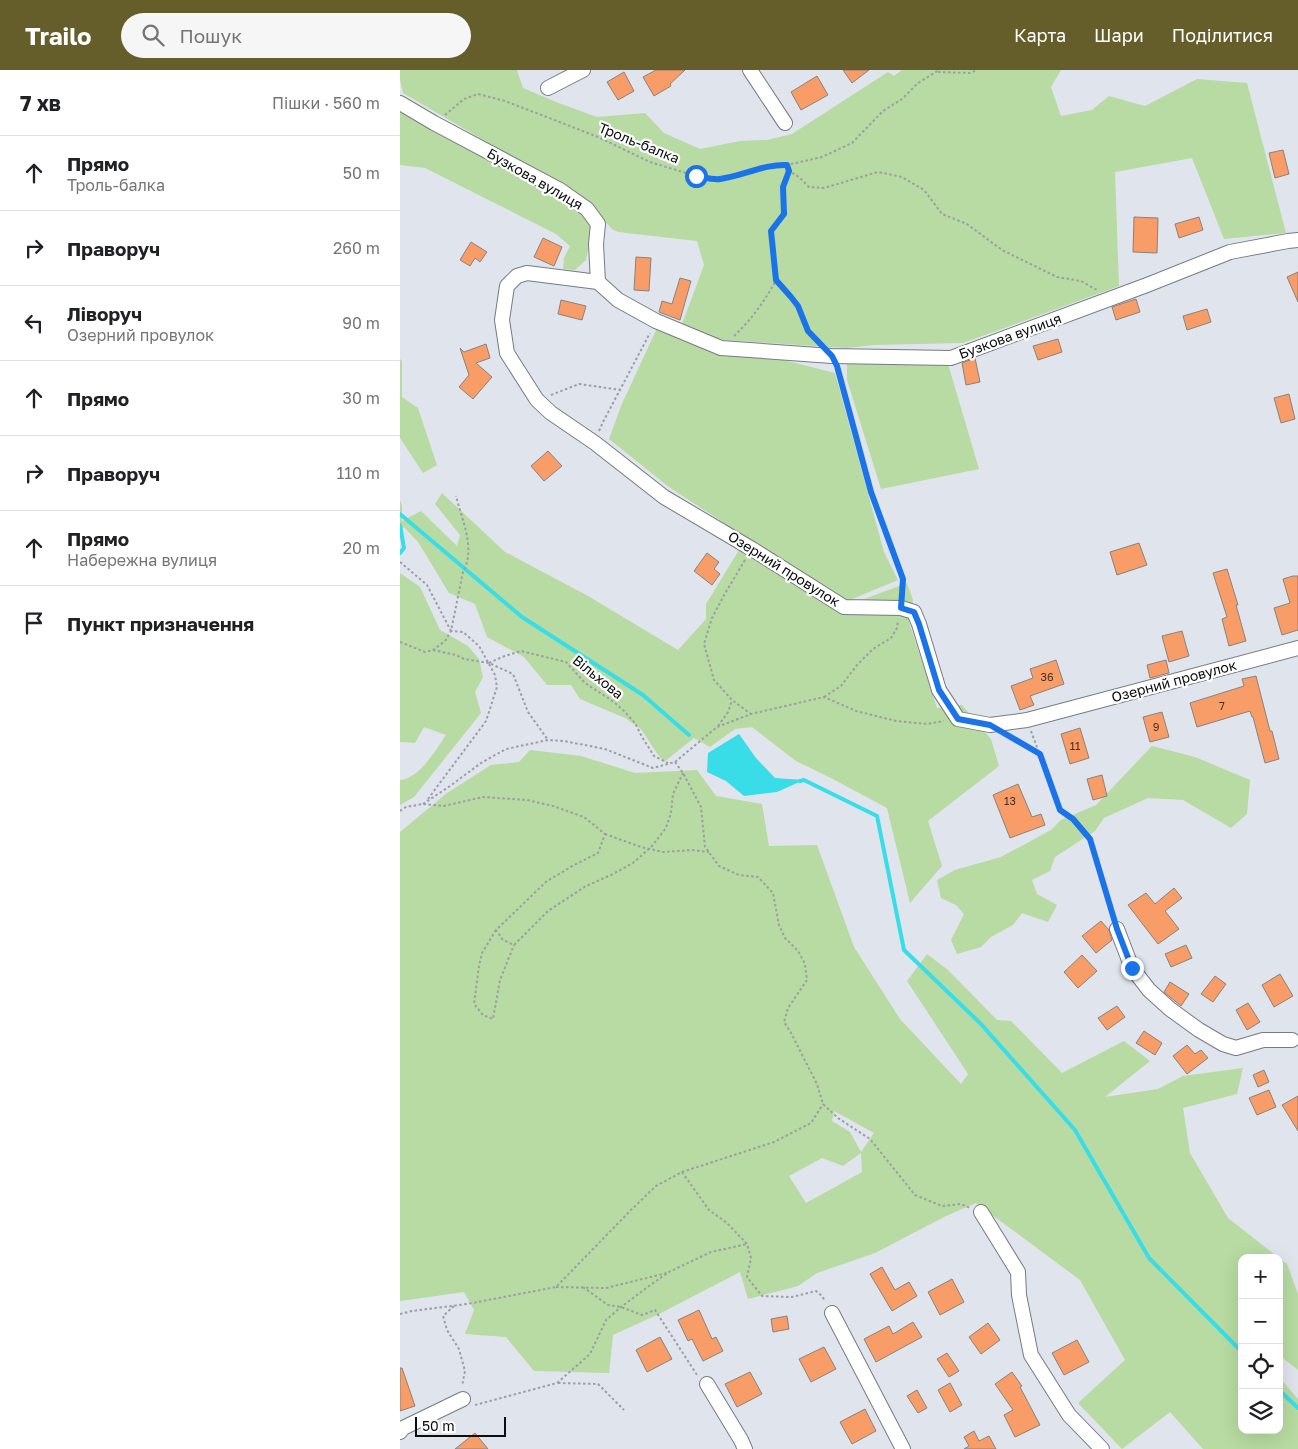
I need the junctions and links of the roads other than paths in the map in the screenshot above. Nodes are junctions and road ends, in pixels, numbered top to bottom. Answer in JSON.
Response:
{"nodes":[{"id":1,"x":583,"y":70,"type":"edge"},
{"id":2,"x":750,"y":70,"type":"edge"},
{"id":3,"x":548,"y":88,"type":"dead end"},
{"id":4,"x":400,"y":103,"type":"edge"},
{"id":5,"x":785,"y":123,"type":"dead end"},
{"id":6,"x":1298,"y":240,"type":"edge"},
{"id":7,"x":598,"y":282,"type":"junction"},
{"id":8,"x":1298,"y":648,"type":"edge"},
{"id":9,"x":1117,"y":929,"type":"road end"},
{"id":10,"x":1296,"y":1040,"type":"edge"},
{"id":11,"x":980,"y":1212,"type":"road end"},
{"id":12,"x":832,"y":1313,"type":"road end"},
{"id":13,"x":707,"y":1384,"type":"road end"},
{"id":14,"x":462,"y":1394,"type":"road end"},
{"id":15,"x":400,"y":1432,"type":"edge"},
{"id":16,"x":745,"y":1449,"type":"edge"},
{"id":17,"x":903,"y":1449,"type":"edge"},
{"id":18,"x":1102,"y":1449,"type":"edge"}],
"edges":[{"from":1,"to":3,"type":"street"},
{"from":2,"to":5,"type":"street"},
{"from":4,"to":7,"type":"street","name":"Бузкова вулиця"},
{"from":6,"to":7,"type":"street","name":"Бузкова вулиця"},
{"from":7,"to":8,"type":"street","name":"Озерний провулок"},
{"from":9,"to":10,"type":"street"},
{"from":11,"to":18,"type":"street"},
{"from":12,"to":17,"type":"street"},
{"from":13,"to":16,"type":"street"},
{"from":14,"to":15,"type":"street"}]}
